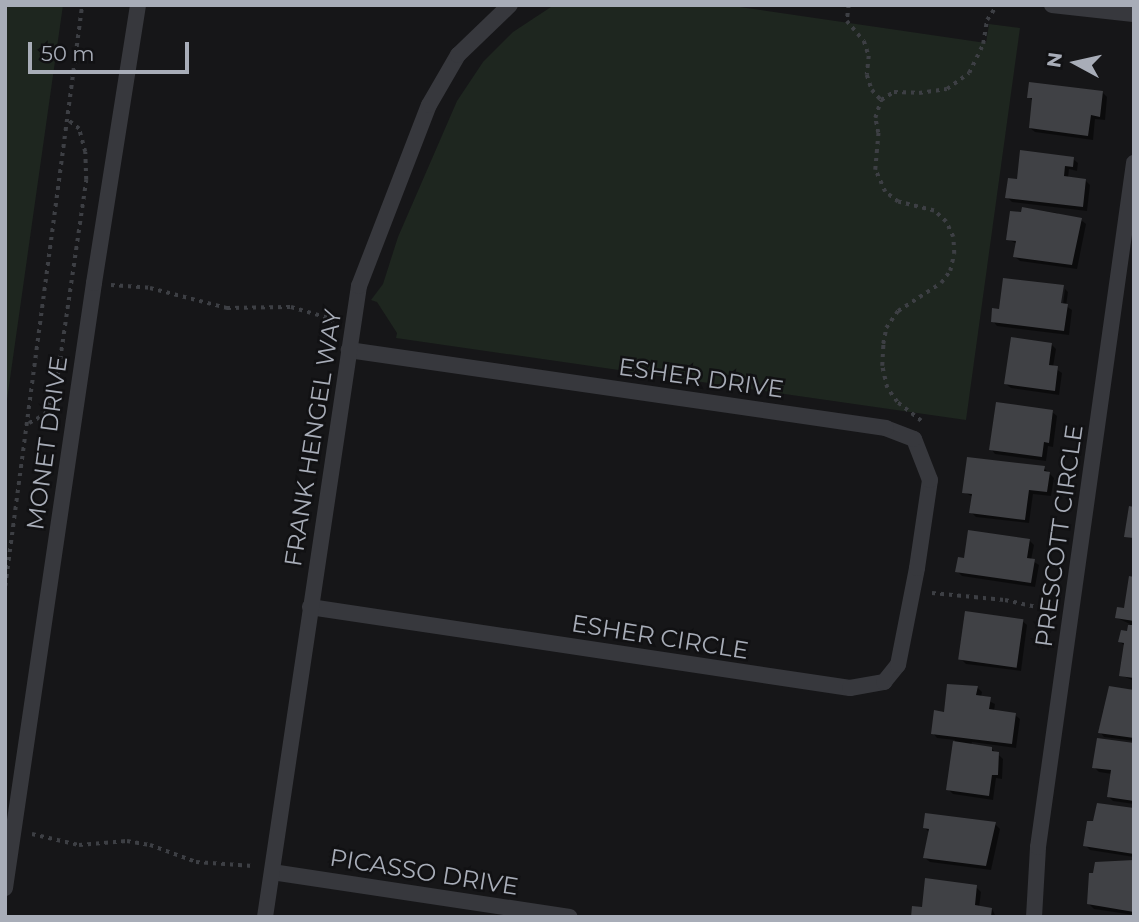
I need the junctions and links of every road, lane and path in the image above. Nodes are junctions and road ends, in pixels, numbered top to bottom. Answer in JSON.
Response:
{"nodes":[{"id":1,"x":82,"y":5,"type":"edge"},
{"id":2,"x":138,"y":5,"type":"edge"},
{"id":3,"x":510,"y":5,"type":"edge"},
{"id":4,"x":849,"y":5,"type":"edge"},
{"id":5,"x":997,"y":5,"type":"edge"},
{"id":6,"x":1052,"y":5,"type":"edge"},
{"id":7,"x":1134,"y":14,"type":"edge"},
{"id":8,"x":881,"y":100,"type":"junction"},
{"id":9,"x":66,"y":119,"type":"junction"},
{"id":10,"x":1134,"y":163,"type":"edge"},
{"id":11,"x":71,"y":279,"type":"junction"},
{"id":12,"x":94,"y":283,"type":"junction"},
{"id":13,"x":348,"y":350,"type":"junction"},
{"id":14,"x":29,"y":423,"type":"junction"},
{"id":15,"x":914,"y":439,"type":"junction"},
{"id":16,"x":5,"y":586,"type":"edge"},
{"id":17,"x":914,"y":589,"type":"junction"},
{"id":18,"x":310,"y":607,"type":"junction"},
{"id":19,"x":1070,"y":613,"type":"junction"},
{"id":20,"x":5,"y":698,"type":"edge"},
{"id":21,"x":5,"y":728,"type":"edge"},
{"id":22,"x":14,"y":831,"type":"junction"},
{"id":23,"x":272,"y":872,"type":"junction"},
{"id":24,"x":5,"y":888,"type":"edge"},
{"id":25,"x":265,"y":917,"type":"edge"},
{"id":26,"x":570,"y":917,"type":"edge"},
{"id":27,"x":1034,"y":917,"type":"edge"}],
"edges":[{"from":1,"to":9,"type":"path"},
{"from":2,"to":12,"type":"street","name":"MONET DRIVE"},
{"from":3,"to":13,"type":"street","name":"FRANK HENGEL WAY"},
{"from":4,"to":8,"type":"path"},
{"from":5,"to":8,"type":"path"},
{"from":6,"to":7,"type":"street"},
{"from":8,"to":15,"type":"path"},
{"from":9,"to":11,"type":"path"},
{"from":9,"to":14,"type":"path"},
{"from":10,"to":19,"type":"street","name":"PRESCOTT CIRCLE"},
{"from":11,"to":12,"type":"path"},
{"from":11,"to":14,"type":"path"},
{"from":12,"to":13,"type":"path"},
{"from":12,"to":22,"type":"street","name":"MONET DRIVE"},
{"from":13,"to":15,"type":"street","name":"ESHER DRIVE"},
{"from":13,"to":18,"type":"street","name":"FRANK HENGEL WAY"},
{"from":14,"to":16,"type":"path"},
{"from":15,"to":17,"type":"street","name":"ESHER CIRCLE"},
{"from":17,"to":18,"type":"street","name":"ESHER CIRCLE"},
{"from":17,"to":19,"type":"path"},
{"from":18,"to":23,"type":"street","name":"FRANK HENGEL WAY"},
{"from":19,"to":27,"type":"street","name":"PRESCOTT CIRCLE"},
{"from":20,"to":21,"type":"path"},
{"from":22,"to":23,"type":"path"},
{"from":22,"to":24,"type":"street","name":"MONET DRIVE"},
{"from":23,"to":25,"type":"street","name":"FRANK HENGEL WAY"},
{"from":23,"to":26,"type":"street","name":"PICASSO DRIVE"}]}
